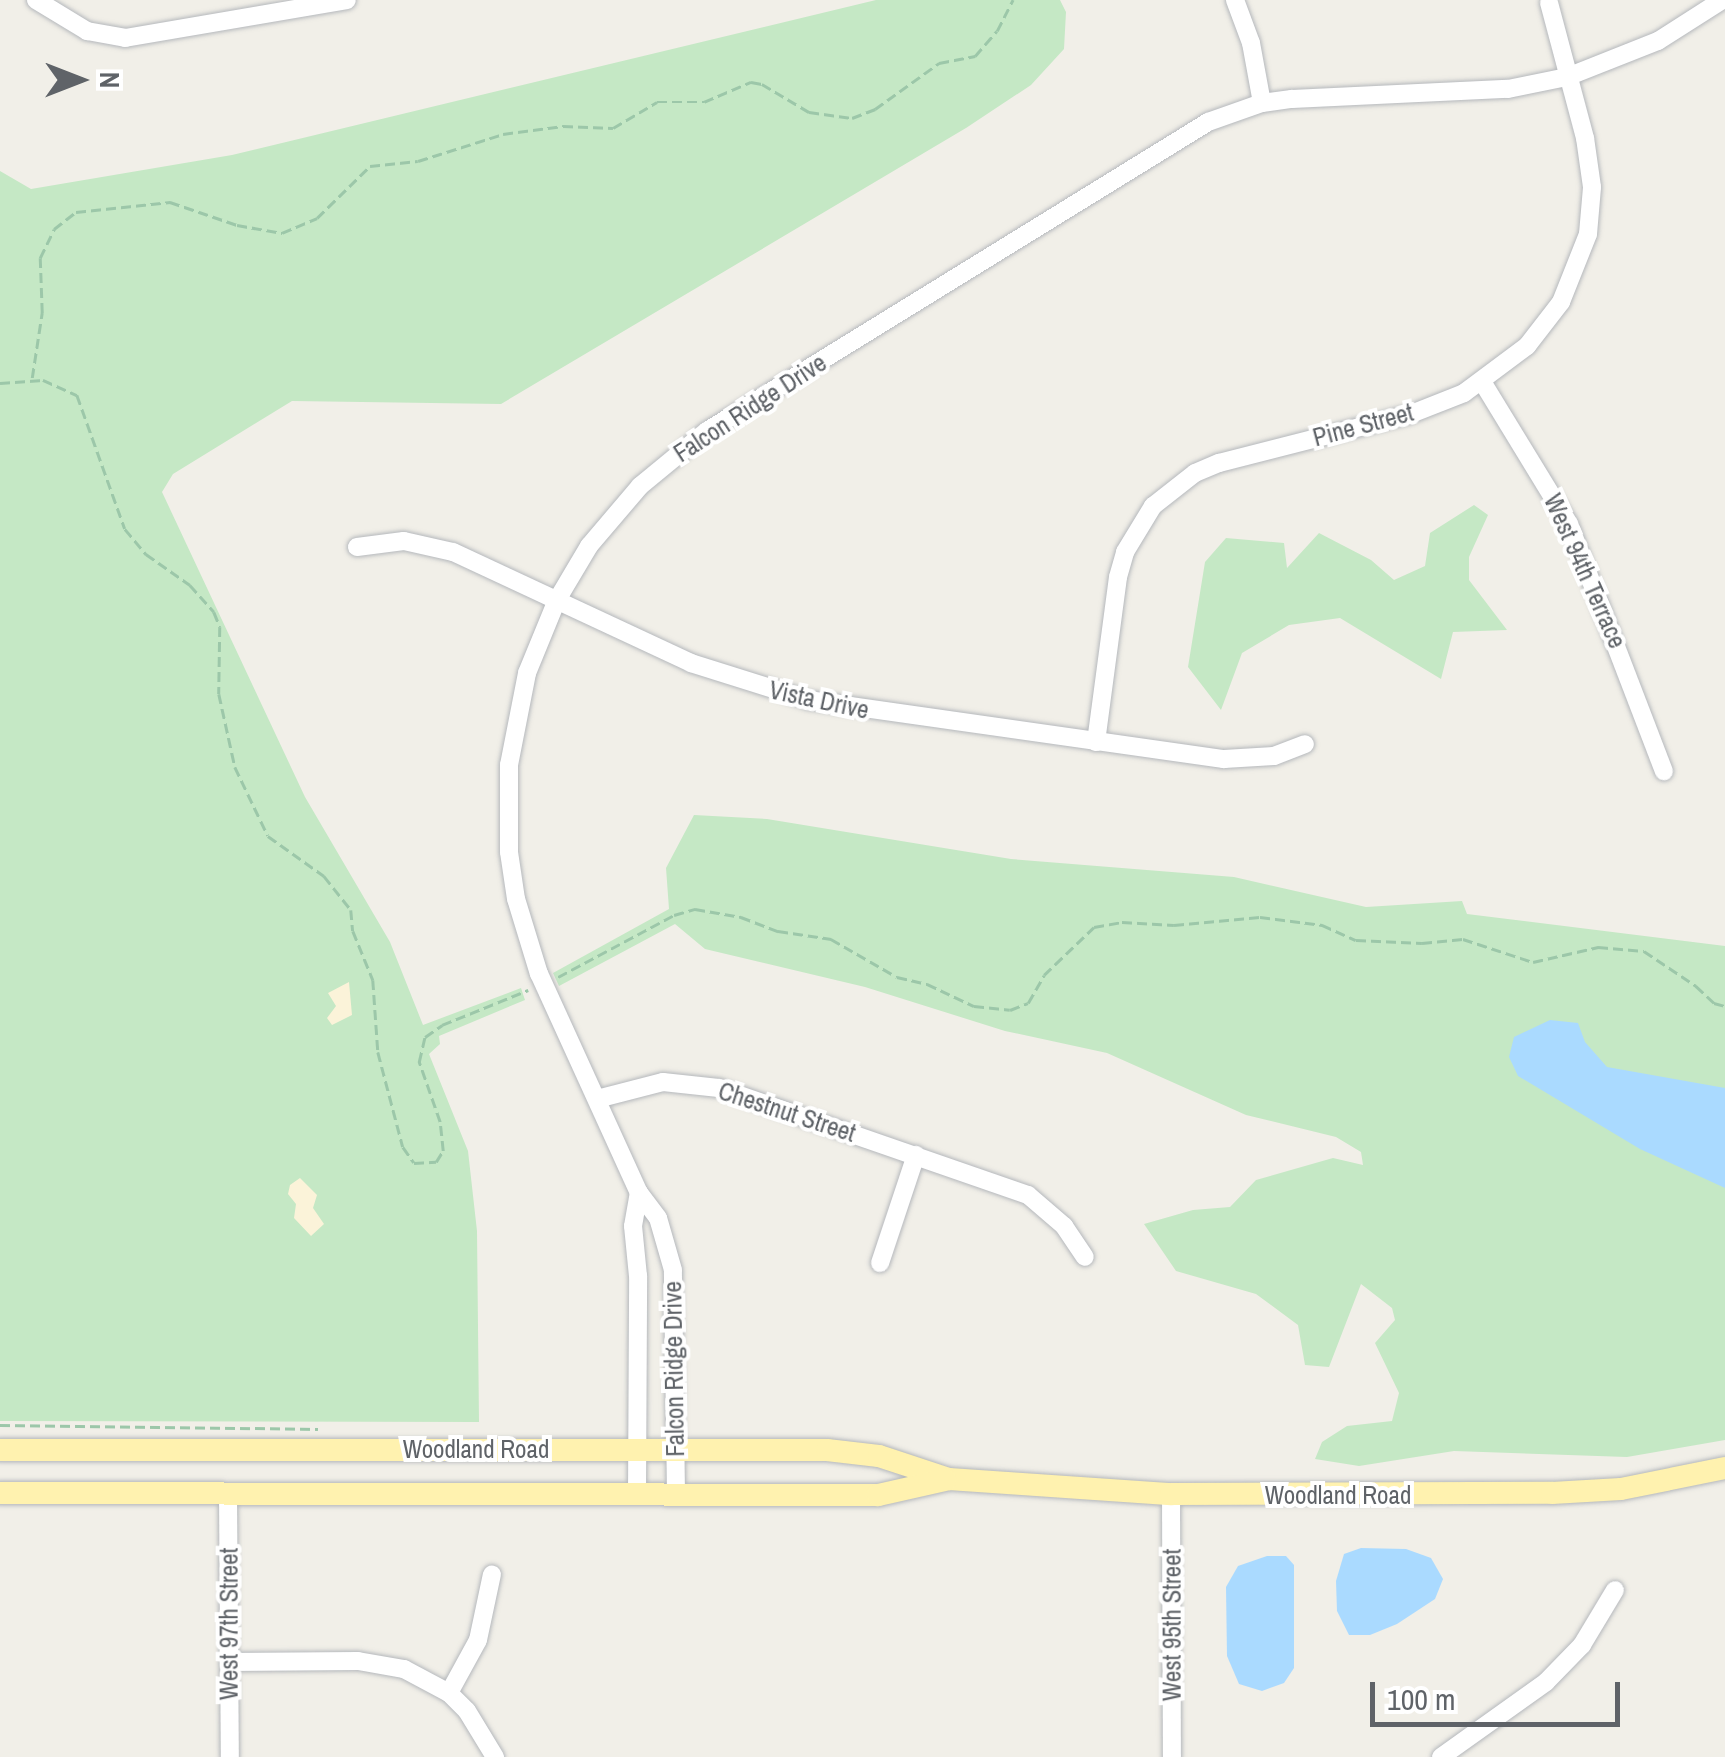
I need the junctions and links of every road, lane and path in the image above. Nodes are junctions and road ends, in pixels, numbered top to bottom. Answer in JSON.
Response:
{"nodes":[{"id":1,"x":36,"y":0,"type":"edge"},
{"id":2,"x":347,"y":0,"type":"edge"},
{"id":3,"x":1013,"y":0,"type":"edge"},
{"id":4,"x":1235,"y":0,"type":"edge"},
{"id":5,"x":1722,"y":0,"type":"edge"},
{"id":6,"x":1548,"y":3,"type":"dead end"},
{"id":7,"x":1567,"y":76,"type":"junction"},
{"id":8,"x":1262,"y":103,"type":"junction"},
{"id":9,"x":32,"y":380,"type":"junction"},
{"id":10,"x":1483,"y":383,"type":"junction"},
{"id":11,"x":0,"y":384,"type":"edge"},
{"id":12,"x":357,"y":547,"type":"dead end"},
{"id":13,"x":557,"y":600,"type":"junction"},
{"id":14,"x":1096,"y":742,"type":"junction"},
{"id":15,"x":1306,"y":744,"type":"dead end"},
{"id":16,"x":1664,"y":771,"type":"dead end"},
{"id":17,"x":544,"y":984,"type":"junction"},
{"id":18,"x":1725,"y":1006,"type":"edge"},
{"id":19,"x":597,"y":1098,"type":"junction"},
{"id":20,"x":916,"y":1155,"type":"junction"},
{"id":21,"x":639,"y":1193,"type":"junction"},
{"id":22,"x":1085,"y":1257,"type":"dead end"},
{"id":23,"x":880,"y":1264,"type":"dead end"},
{"id":24,"x":636,"y":1448,"type":"junction"},
{"id":25,"x":675,"y":1448,"type":"junction"},
{"id":26,"x":0,"y":1450,"type":"edge"},
{"id":27,"x":1725,"y":1468,"type":"edge"},
{"id":28,"x":949,"y":1480,"type":"junction"},
{"id":29,"x":228,"y":1492,"type":"junction"},
{"id":30,"x":0,"y":1493,"type":"edge"},
{"id":31,"x":637,"y":1494,"type":"junction"},
{"id":32,"x":676,"y":1494,"type":"junction"},
{"id":33,"x":1171,"y":1494,"type":"junction"},
{"id":34,"x":492,"y":1574,"type":"dead end"},
{"id":35,"x":1615,"y":1590,"type":"dead end"},
{"id":36,"x":229,"y":1662,"type":"junction"},
{"id":37,"x":449,"y":1693,"type":"junction"},
{"id":38,"x":230,"y":1757,"type":"edge"},
{"id":39,"x":494,"y":1757,"type":"edge"},
{"id":40,"x":1172,"y":1757,"type":"edge"},
{"id":41,"x":1441,"y":1757,"type":"edge"}],
"edges":[{"from":1,"to":2,"type":"street"},
{"from":3,"to":9,"type":"path"},
{"from":4,"to":8,"type":"street"},
{"from":5,"to":7,"type":"street","name":"Falcon Ridge Drive"},
{"from":6,"to":7,"type":"street"},
{"from":7,"to":8,"type":"street","name":"Falcon Ridge Drive"},
{"from":7,"to":10,"type":"street","name":"Pine Street"},
{"from":8,"to":13,"type":"street","name":"Falcon Ridge Drive"},
{"from":9,"to":11,"type":"path"},
{"from":9,"to":17,"type":"path"},
{"from":10,"to":14,"type":"street","name":"Pine Street"},
{"from":10,"to":16,"type":"street","name":"West 94th Terrace"},
{"from":12,"to":13,"type":"street","name":"Vista Drive"},
{"from":13,"to":14,"type":"street","name":"Vista Drive"},
{"from":13,"to":17,"type":"street","name":"Falcon Ridge Drive"},
{"from":14,"to":15,"type":"street","name":"Vista Drive"},
{"from":17,"to":18,"type":"path"},
{"from":17,"to":19,"type":"street","name":"Falcon Ridge Drive"},
{"from":19,"to":20,"type":"street","name":"Chestnut Street"},
{"from":19,"to":21,"type":"street","name":"Falcon Ridge Drive"},
{"from":20,"to":22,"type":"street","name":"Chestnut Street"},
{"from":20,"to":23,"type":"street"},
{"from":21,"to":24,"type":"street","name":"Falcon Ridge Drive"},
{"from":21,"to":25,"type":"street","name":"Falcon Ridge Drive"},
{"from":24,"to":25,"type":"main road","name":"Woodland Road"},
{"from":24,"to":26,"type":"main road","name":"Woodland Road"},
{"from":24,"to":31,"type":"street","name":"Falcon Ridge Drive"},
{"from":25,"to":28,"type":"main road","name":"Woodland Road"},
{"from":25,"to":32,"type":"street","name":"Falcon Ridge Drive"},
{"from":27,"to":33,"type":"main road","name":"Woodland Road"},
{"from":28,"to":32,"type":"main road","name":"Woodland Road"},
{"from":28,"to":33,"type":"main road","name":"Woodland Road"},
{"from":29,"to":30,"type":"main road","name":"Woodland Road"},
{"from":29,"to":31,"type":"main road","name":"Woodland Road"},
{"from":29,"to":36,"type":"street","name":"West 97th Street"},
{"from":31,"to":32,"type":"main road","name":"Woodland Road"},
{"from":33,"to":40,"type":"street","name":"West 95th Street"},
{"from":34,"to":37,"type":"street"},
{"from":35,"to":41,"type":"street"},
{"from":36,"to":37,"type":"street"},
{"from":36,"to":38,"type":"street","name":"West 97th Street"},
{"from":37,"to":39,"type":"street"}]}
